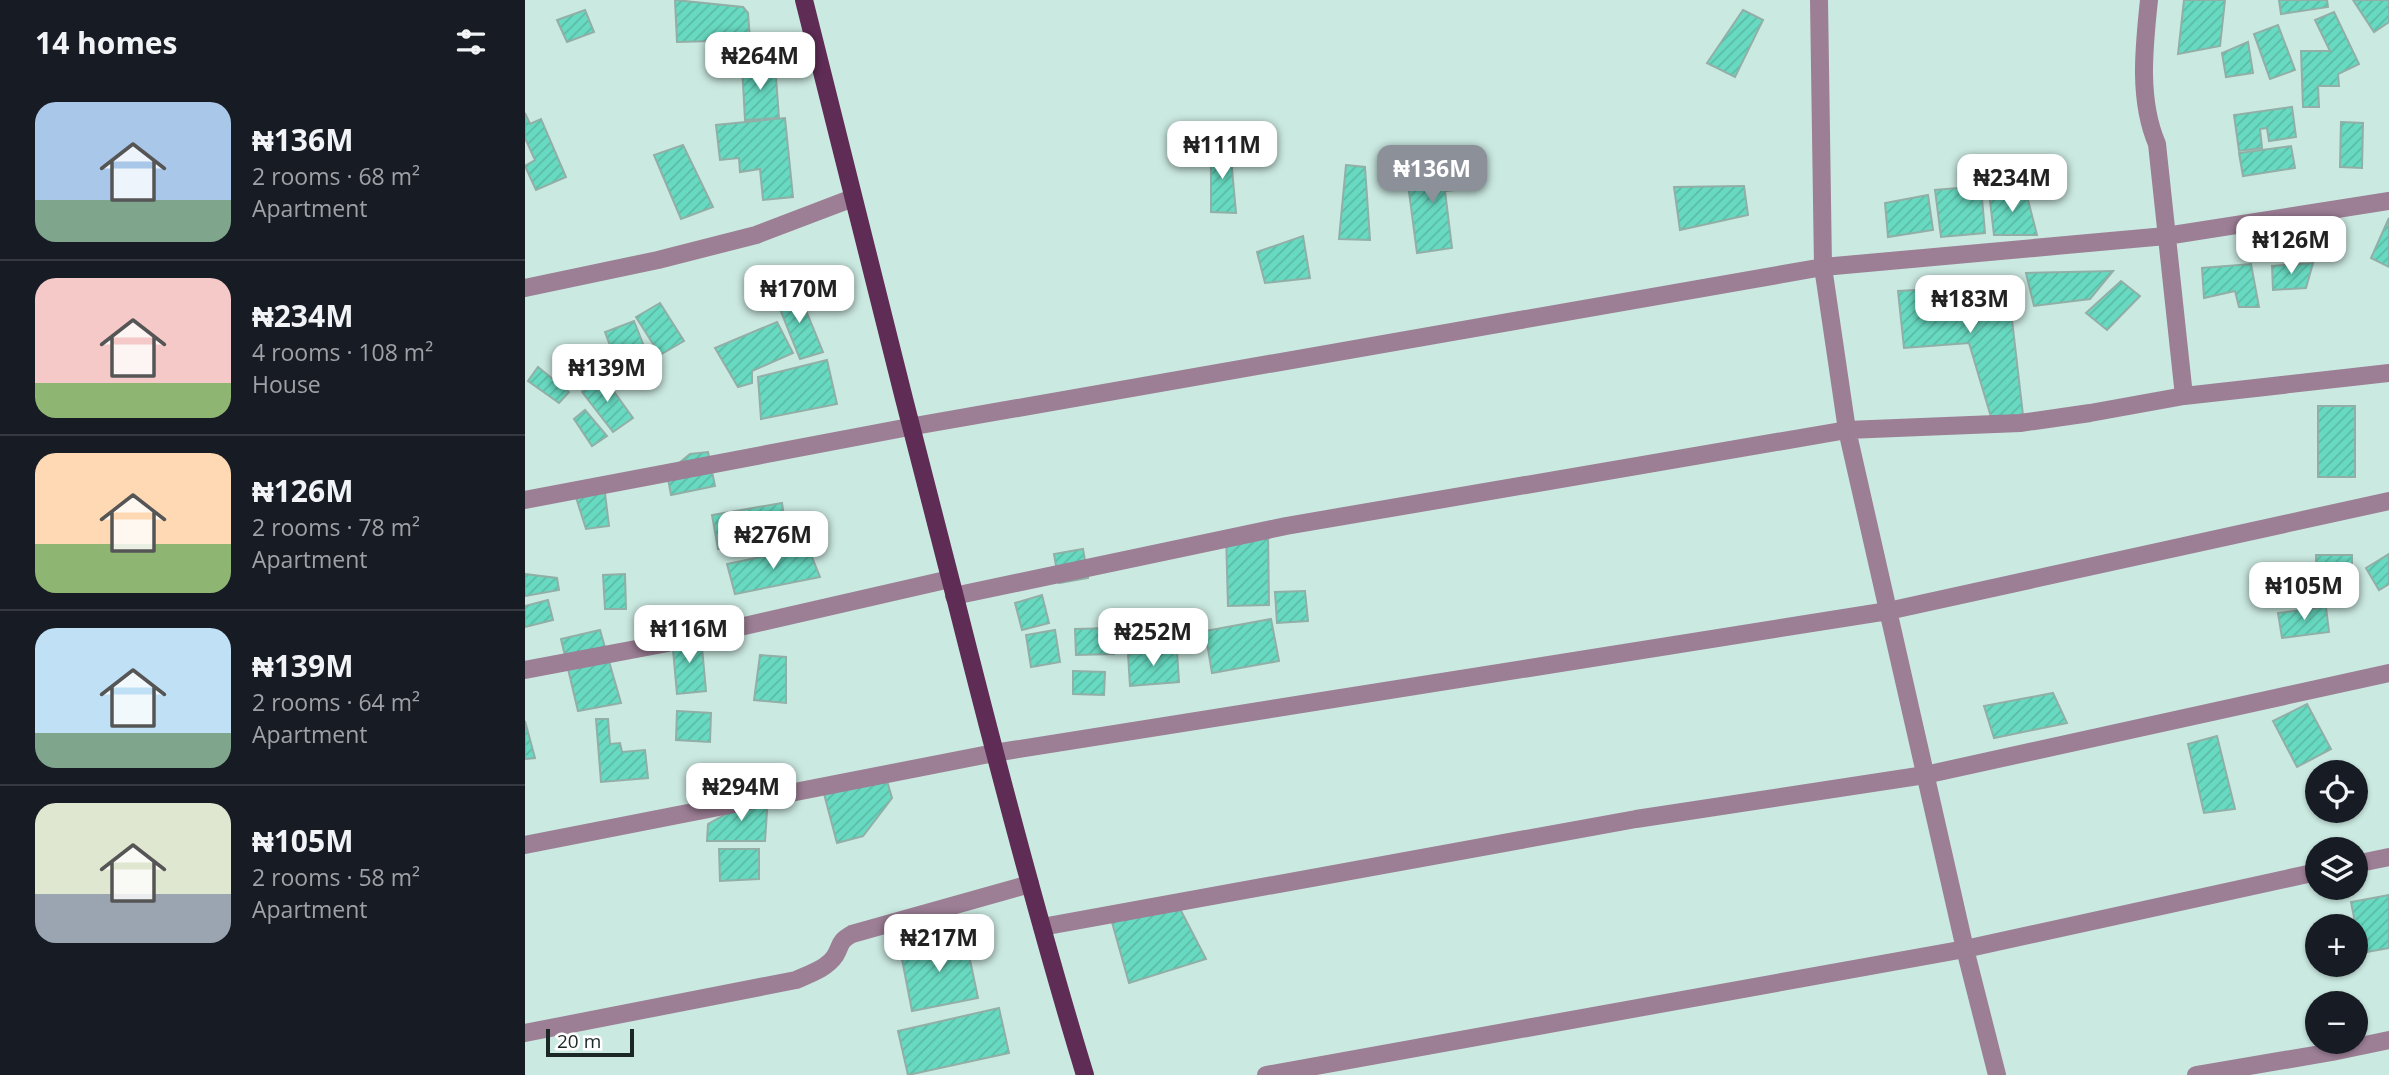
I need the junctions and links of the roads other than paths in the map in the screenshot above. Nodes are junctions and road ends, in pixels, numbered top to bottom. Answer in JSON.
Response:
{"nodes":[{"id":1,"x":804,"y":0,"type":"edge"},
{"id":2,"x":1819,"y":0,"type":"edge"},
{"id":3,"x":2148,"y":0,"type":"edge"},
{"id":4,"x":853,"y":198,"type":"junction"},
{"id":5,"x":2389,"y":201,"type":"edge"},
{"id":6,"x":2166,"y":236,"type":"junction"},
{"id":7,"x":1823,"y":267,"type":"junction"},
{"id":8,"x":525,"y":288,"type":"edge"},
{"id":9,"x":2389,"y":373,"type":"edge"},
{"id":10,"x":2184,"y":396,"type":"junction"},
{"id":11,"x":909,"y":427,"type":"junction"},
{"id":12,"x":1847,"y":430,"type":"junction"},
{"id":13,"x":525,"y":500,"type":"edge"},
{"id":14,"x":2389,"y":501,"type":"edge"},
{"id":15,"x":952,"y":588,"type":"junction"},
{"id":16,"x":1888,"y":611,"type":"junction"},
{"id":17,"x":525,"y":670,"type":"edge"},
{"id":18,"x":2389,"y":673,"type":"edge"},
{"id":19,"x":994,"y":753,"type":"junction"},
{"id":20,"x":1925,"y":775,"type":"junction"},
{"id":21,"x":525,"y":845,"type":"edge"},
{"id":22,"x":2389,"y":857,"type":"edge"},
{"id":23,"x":2368,"y":861,"type":"edge"},
{"id":24,"x":2305,"y":875,"type":"edge"},
{"id":25,"x":1030,"y":884,"type":"junction"},
{"id":26,"x":1042,"y":927,"type":"junction"},
{"id":27,"x":1965,"y":949,"type":"junction"},
{"id":28,"x":525,"y":1033,"type":"edge"},
{"id":29,"x":2389,"y":1040,"type":"edge"},
{"id":30,"x":1085,"y":1075,"type":"edge"},
{"id":31,"x":1266,"y":1075,"type":"edge"},
{"id":32,"x":1997,"y":1075,"type":"edge"},
{"id":33,"x":2196,"y":1075,"type":"edge"}],
"edges":[{"from":1,"to":4,"type":"main road"},
{"from":2,"to":7,"type":"street"},
{"from":3,"to":6,"type":"street"},
{"from":4,"to":8,"type":"street"},
{"from":4,"to":11,"type":"main road"},
{"from":5,"to":6,"type":"street"},
{"from":6,"to":7,"type":"street"},
{"from":6,"to":10,"type":"street"},
{"from":7,"to":11,"type":"street"},
{"from":7,"to":12,"type":"street"},
{"from":9,"to":10,"type":"street"},
{"from":10,"to":12,"type":"street"},
{"from":11,"to":13,"type":"street"},
{"from":11,"to":15,"type":"main road"},
{"from":12,"to":15,"type":"street"},
{"from":12,"to":16,"type":"street"},
{"from":14,"to":16,"type":"street"},
{"from":15,"to":17,"type":"street"},
{"from":15,"to":19,"type":"main road"},
{"from":16,"to":19,"type":"street"},
{"from":16,"to":20,"type":"street"},
{"from":18,"to":20,"type":"street"},
{"from":19,"to":21,"type":"street"},
{"from":19,"to":25,"type":"main road"},
{"from":20,"to":26,"type":"street"},
{"from":20,"to":27,"type":"street"},
{"from":22,"to":23,"type":"street"},
{"from":24,"to":27,"type":"street"},
{"from":25,"to":26,"type":"main road"},
{"from":25,"to":28,"type":"street"},
{"from":26,"to":30,"type":"main road"},
{"from":27,"to":31,"type":"street"},
{"from":27,"to":32,"type":"street"},
{"from":29,"to":33,"type":"street"}]}
